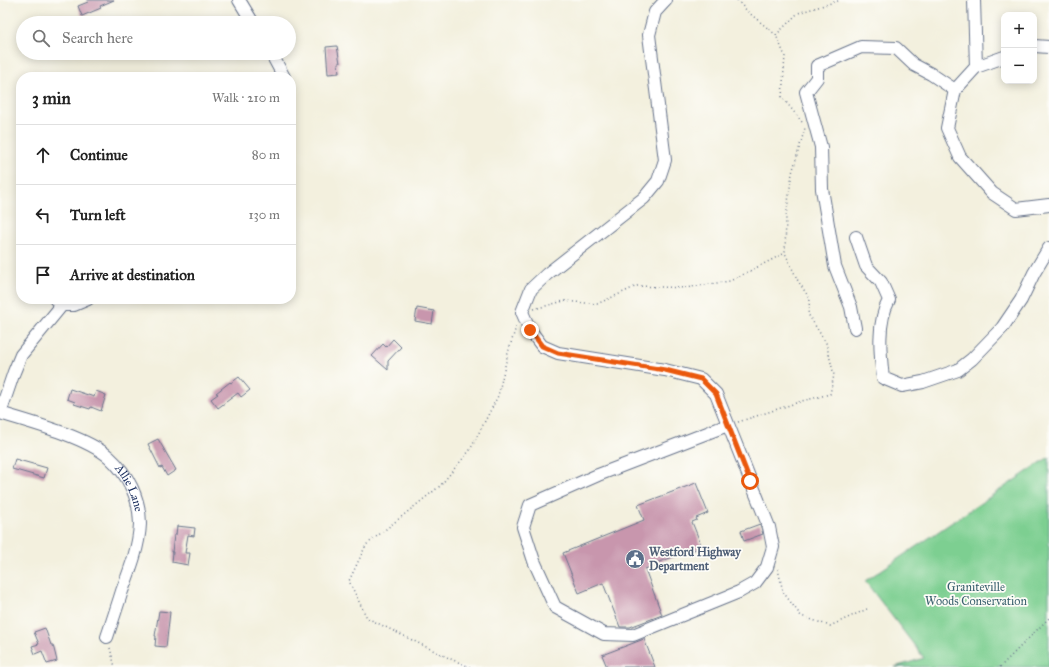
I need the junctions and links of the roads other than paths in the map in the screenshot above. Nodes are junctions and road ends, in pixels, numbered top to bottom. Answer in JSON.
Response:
{"nodes":[{"id":1,"x":239,"y":0,"type":"edge"},
{"id":2,"x":666,"y":0,"type":"edge"},
{"id":3,"x":974,"y":0,"type":"edge"},
{"id":4,"x":249,"y":16,"type":"edge"},
{"id":5,"x":1037,"y":46,"type":"edge"},
{"id":6,"x":1049,"y":47,"type":"edge"},
{"id":7,"x":1001,"y":58,"type":"edge"},
{"id":8,"x":275,"y":60,"type":"edge"},
{"id":9,"x":976,"y":67,"type":"junction"},
{"id":10,"x":281,"y":72,"type":"edge"},
{"id":11,"x":954,"y":90,"type":"junction"},
{"id":12,"x":1049,"y":205,"type":"edge"},
{"id":13,"x":856,"y":237,"type":"dead end"},
{"id":14,"x":1049,"y":248,"type":"edge"},
{"id":15,"x":57,"y":304,"type":"edge"},
{"id":16,"x":855,"y":328,"type":"dead end"},
{"id":17,"x":0,"y":413,"type":"edge"},
{"id":18,"x":728,"y":425,"type":"junction"},
{"id":19,"x":107,"y":638,"type":"road end"}],
"edges":[{"from":1,"to":4,"type":"street"},
{"from":2,"to":18,"type":"street"},
{"from":3,"to":9,"type":"street"},
{"from":5,"to":6,"type":"street"},
{"from":7,"to":9,"type":"street"},
{"from":8,"to":10,"type":"street"},
{"from":9,"to":11,"type":"street"},
{"from":11,"to":12,"type":"street"},
{"from":11,"to":16,"type":"street"},
{"from":13,"to":14,"type":"street"},
{"from":15,"to":17,"type":"street"},
{"from":17,"to":19,"type":"street","name":"Allie Lane"},
{"from":18,"to":18,"type":"street"}]}
